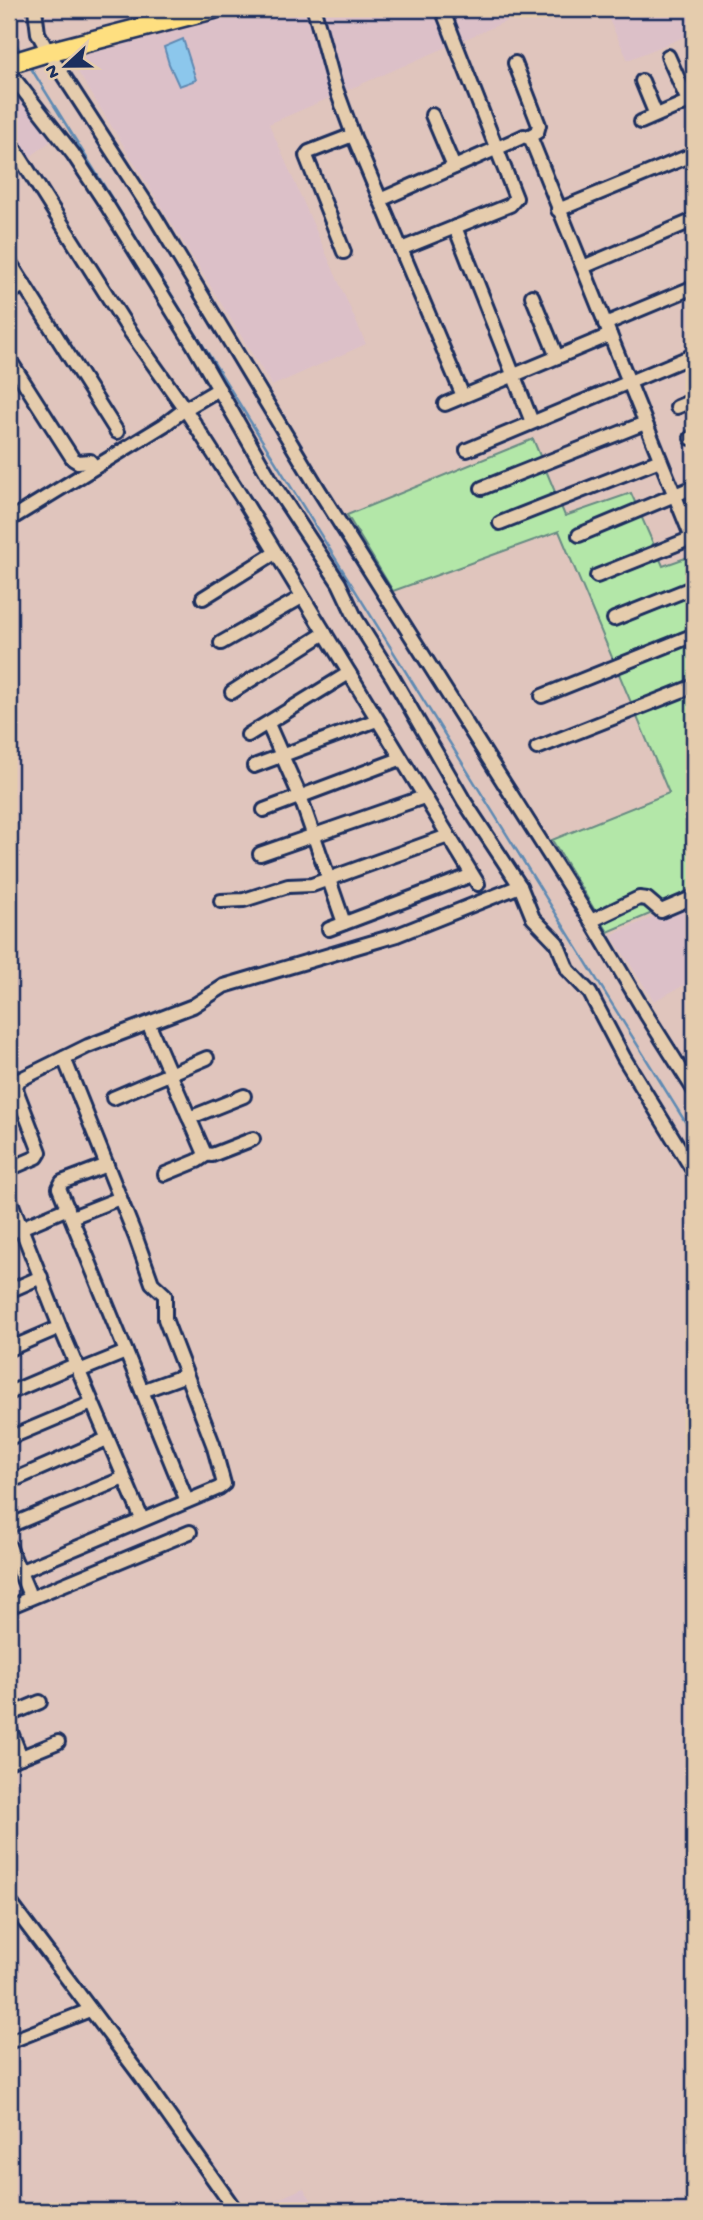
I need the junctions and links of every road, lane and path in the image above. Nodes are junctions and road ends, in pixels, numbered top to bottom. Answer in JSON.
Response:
{"nodes":[{"id":1,"x":35,"y":9,"type":"edge"},
{"id":2,"x":214,"y":9,"type":"edge"},
{"id":3,"x":314,"y":9,"type":"edge"},
{"id":4,"x":442,"y":9,"type":"edge"},
{"id":5,"x":42,"y":54,"type":"junction"},
{"id":6,"x":668,"y":56,"type":"dead end"},
{"id":7,"x":515,"y":63,"type":"dead end"},
{"id":8,"x":11,"y":66,"type":"edge"},
{"id":9,"x":642,"y":81,"type":"dead end"},
{"id":10,"x":691,"y":100,"type":"edge"},
{"id":11,"x":432,"y":115,"type":"dead end"},
{"id":12,"x":656,"y":115,"type":"junction"},
{"id":13,"x":641,"y":122,"type":"dead end"},
{"id":14,"x":353,"y":135,"type":"junction"},
{"id":15,"x":528,"y":136,"type":"junction"},
{"id":16,"x":9,"y":140,"type":"edge"},
{"id":17,"x":498,"y":147,"type":"junction"},
{"id":18,"x":694,"y":154,"type":"edge"},
{"id":19,"x":453,"y":167,"type":"junction"},
{"id":20,"x":380,"y":200,"type":"junction"},
{"id":21,"x":558,"y":210,"type":"junction"},
{"id":22,"x":694,"y":220,"type":"edge"},
{"id":23,"x":455,"y":228,"type":"junction"},
{"id":24,"x":401,"y":250,"type":"junction"},
{"id":25,"x":344,"y":252,"type":"dead end"},
{"id":26,"x":9,"y":261,"type":"edge"},
{"id":27,"x":583,"y":267,"type":"junction"},
{"id":28,"x":24,"y":284,"type":"junction"},
{"id":29,"x":694,"y":287,"type":"edge"},
{"id":30,"x":9,"y":294,"type":"edge"},
{"id":31,"x":532,"y":296,"type":"dead end"},
{"id":32,"x":608,"y":329,"type":"junction"},
{"id":33,"x":694,"y":355,"type":"edge"},
{"id":34,"x":557,"y":357,"type":"junction"},
{"id":35,"x":9,"y":359,"type":"edge"},
{"id":36,"x":514,"y":376,"type":"junction"},
{"id":37,"x":628,"y":382,"type":"junction"},
{"id":38,"x":219,"y":389,"type":"junction"},
{"id":39,"x":463,"y":396,"type":"junction"},
{"id":40,"x":694,"y":400,"type":"edge"},
{"id":41,"x":445,"y":404,"type":"dead end"},
{"id":42,"x":677,"y":407,"type":"dead end"},
{"id":43,"x":185,"y":409,"type":"junction"},
{"id":44,"x":532,"y":422,"type":"junction"},
{"id":45,"x":645,"y":423,"type":"junction"},
{"id":46,"x":117,"y":432,"type":"dead end"},
{"id":47,"x":467,"y":450,"type":"dead end"},
{"id":48,"x":660,"y":460,"type":"junction"},
{"id":49,"x":93,"y":464,"type":"junction"},
{"id":50,"x":694,"y":487,"type":"edge"},
{"id":51,"x":482,"y":488,"type":"dead end"},
{"id":52,"x":674,"y":495,"type":"junction"},
{"id":53,"x":9,"y":520,"type":"edge"},
{"id":54,"x":500,"y":523,"type":"dead end"},
{"id":55,"x":579,"y":535,"type":"dead end"},
{"id":56,"x":693,"y":541,"type":"edge"},
{"id":57,"x":275,"y":554,"type":"junction"},
{"id":58,"x":597,"y":576,"type":"dead end"},
{"id":59,"x":694,"y":587,"type":"edge"},
{"id":60,"x":302,"y":597,"type":"junction"},
{"id":61,"x":203,"y":598,"type":"dead end"},
{"id":62,"x":614,"y":620,"type":"dead end"},
{"id":63,"x":325,"y":633,"type":"junction"},
{"id":64,"x":694,"y":635,"type":"edge"},
{"id":65,"x":221,"y":643,"type":"dead end"},
{"id":66,"x":349,"y":673,"type":"junction"},
{"id":67,"x":694,"y":685,"type":"edge"},
{"id":68,"x":232,"y":692,"type":"dead end"},
{"id":69,"x":542,"y":696,"type":"dead end"},
{"id":70,"x":377,"y":720,"type":"junction"},
{"id":71,"x":268,"y":724,"type":"junction"},
{"id":72,"x":248,"y":735,"type":"dead end"},
{"id":73,"x":537,"y":748,"type":"dead end"},
{"id":74,"x":282,"y":755,"type":"junction"},
{"id":75,"x":400,"y":758,"type":"junction"},
{"id":76,"x":254,"y":766,"type":"dead end"},
{"id":77,"x":300,"y":796,"type":"junction"},
{"id":78,"x":424,"y":797,"type":"junction"},
{"id":79,"x":264,"y":810,"type":"dead end"},
{"id":80,"x":314,"y":836,"type":"junction"},
{"id":81,"x":448,"y":836,"type":"junction"},
{"id":82,"x":260,"y":854,"type":"dead end"},
{"id":83,"x":328,"y":878,"type":"junction"},
{"id":84,"x":520,"y":886,"type":"junction"},
{"id":85,"x":694,"y":897,"type":"edge"},
{"id":86,"x":221,"y":901,"type":"dead end"},
{"id":87,"x":591,"y":921,"type":"junction"},
{"id":88,"x":344,"y":923,"type":"junction"},
{"id":89,"x":328,"y":929,"type":"dead end"},
{"id":90,"x":149,"y":1024,"type":"junction"},
{"id":91,"x":64,"y":1058,"type":"junction"},
{"id":92,"x":207,"y":1058,"type":"dead end"},
{"id":93,"x":170,"y":1074,"type":"junction"},
{"id":94,"x":694,"y":1090,"type":"edge"},
{"id":95,"x":244,"y":1096,"type":"dead end"},
{"id":96,"x":113,"y":1098,"type":"dead end"},
{"id":97,"x":14,"y":1099,"type":"edge"},
{"id":98,"x":189,"y":1118,"type":"junction"},
{"id":99,"x":253,"y":1139,"type":"dead end"},
{"id":100,"x":206,"y":1155,"type":"junction"},
{"id":101,"x":107,"y":1165,"type":"junction"},
{"id":102,"x":9,"y":1169,"type":"edge"},
{"id":103,"x":694,"y":1172,"type":"edge"},
{"id":104,"x":165,"y":1174,"type":"dead end"},
{"id":105,"x":9,"y":1197,"type":"edge"},
{"id":106,"x":120,"y":1198,"type":"junction"},
{"id":107,"x":70,"y":1212,"type":"junction"},
{"id":108,"x":15,"y":1231,"type":"edge"},
{"id":109,"x":41,"y":1277,"type":"junction"},
{"id":110,"x":9,"y":1291,"type":"edge"},
{"id":111,"x":60,"y":1327,"type":"junction"},
{"id":112,"x":9,"y":1349,"type":"edge"},
{"id":113,"x":126,"y":1352,"type":"junction"},
{"id":114,"x":78,"y":1368,"type":"junction"},
{"id":115,"x":186,"y":1375,"type":"junction"},
{"id":116,"x":142,"y":1391,"type":"junction"},
{"id":117,"x":9,"y":1392,"type":"edge"},
{"id":118,"x":92,"y":1403,"type":"junction"},
{"id":119,"x":9,"y":1438,"type":"edge"},
{"id":120,"x":107,"y":1439,"type":"junction"},
{"id":121,"x":124,"y":1478,"type":"junction"},
{"id":122,"x":9,"y":1482,"type":"edge"},
{"id":123,"x":187,"y":1501,"type":"junction"},
{"id":124,"x":142,"y":1519,"type":"junction"},
{"id":125,"x":9,"y":1527,"type":"edge"},
{"id":126,"x":190,"y":1532,"type":"dead end"},
{"id":127,"x":9,"y":1546,"type":"edge"},
{"id":128,"x":19,"y":1572,"type":"junction"},
{"id":129,"x":27,"y":1591,"type":"dead end"},
{"id":130,"x":9,"y":1607,"type":"edge"},
{"id":131,"x":40,"y":1702,"type":"dead end"},
{"id":132,"x":9,"y":1715,"type":"edge"},
{"id":133,"x":9,"y":1727,"type":"edge"},
{"id":134,"x":58,"y":1742,"type":"dead end"},
{"id":135,"x":22,"y":1757,"type":"junction"},
{"id":136,"x":9,"y":1762,"type":"edge"},
{"id":137,"x":9,"y":1901,"type":"edge"},
{"id":138,"x":90,"y":2010,"type":"junction"},
{"id":139,"x":9,"y":2042,"type":"edge"},
{"id":140,"x":236,"y":2211,"type":"edge"}],
"edges":[{"from":1,"to":5,"type":"street"},
{"from":2,"to":5,"type":"highway"},
{"from":3,"to":14,"type":"street"},
{"from":4,"to":17,"type":"street"},
{"from":5,"to":8,"type":"highway"},
{"from":5,"to":87,"type":"street"},
{"from":6,"to":10,"type":"street"},
{"from":7,"to":15,"type":"street"},
{"from":8,"to":38,"type":"street"},
{"from":9,"to":12,"type":"street"},
{"from":10,"to":12,"type":"street"},
{"from":11,"to":19,"type":"street"},
{"from":12,"to":13,"type":"street"},
{"from":14,"to":20,"type":"street"},
{"from":14,"to":25,"type":"street"},
{"from":15,"to":17,"type":"street"},
{"from":15,"to":21,"type":"street"},
{"from":16,"to":43,"type":"street"},
{"from":17,"to":19,"type":"street"},
{"from":17,"to":23,"type":"street"},
{"from":18,"to":21,"type":"street"},
{"from":19,"to":20,"type":"street"},
{"from":20,"to":24,"type":"street"},
{"from":21,"to":27,"type":"street"},
{"from":22,"to":27,"type":"street"},
{"from":23,"to":24,"type":"street"},
{"from":23,"to":36,"type":"street"},
{"from":24,"to":39,"type":"street"},
{"from":26,"to":28,"type":"street"},
{"from":27,"to":32,"type":"street"},
{"from":28,"to":30,"type":"street"},
{"from":28,"to":46,"type":"street"},
{"from":29,"to":32,"type":"street"},
{"from":31,"to":34,"type":"street"},
{"from":32,"to":34,"type":"street"},
{"from":32,"to":37,"type":"street"},
{"from":33,"to":37,"type":"street"},
{"from":34,"to":36,"type":"street"},
{"from":35,"to":49,"type":"street"},
{"from":36,"to":39,"type":"street"},
{"from":36,"to":44,"type":"street"},
{"from":37,"to":44,"type":"street"},
{"from":37,"to":45,"type":"street"},
{"from":38,"to":43,"type":"street"},
{"from":38,"to":84,"type":"street"},
{"from":39,"to":41,"type":"street"},
{"from":40,"to":42,"type":"street"},
{"from":43,"to":49,"type":"street"},
{"from":43,"to":57,"type":"street"},
{"from":44,"to":47,"type":"street"},
{"from":45,"to":48,"type":"street"},
{"from":45,"to":51,"type":"street"},
{"from":48,"to":52,"type":"street"},
{"from":48,"to":54,"type":"street"},
{"from":49,"to":53,"type":"street"},
{"from":50,"to":52,"type":"street"},
{"from":52,"to":55,"type":"street"},
{"from":52,"to":56,"type":"street"},
{"from":56,"to":58,"type":"street"},
{"from":57,"to":60,"type":"street"},
{"from":57,"to":61,"type":"street"},
{"from":59,"to":62,"type":"street"},
{"from":60,"to":63,"type":"street"},
{"from":60,"to":65,"type":"street"},
{"from":63,"to":66,"type":"street"},
{"from":63,"to":68,"type":"street"},
{"from":64,"to":69,"type":"street"},
{"from":66,"to":70,"type":"street"},
{"from":66,"to":71,"type":"street"},
{"from":67,"to":73,"type":"street"},
{"from":70,"to":74,"type":"street"},
{"from":70,"to":75,"type":"street"},
{"from":71,"to":72,"type":"street"},
{"from":71,"to":74,"type":"street"},
{"from":74,"to":76,"type":"street"},
{"from":74,"to":77,"type":"street"},
{"from":75,"to":77,"type":"street"},
{"from":75,"to":78,"type":"street"},
{"from":77,"to":79,"type":"street"},
{"from":77,"to":80,"type":"street"},
{"from":78,"to":80,"type":"street"},
{"from":78,"to":81,"type":"street"},
{"from":80,"to":82,"type":"street"},
{"from":80,"to":83,"type":"street"},
{"from":81,"to":83,"type":"street"},
{"from":81,"to":88,"type":"street"},
{"from":83,"to":86,"type":"street"},
{"from":83,"to":88,"type":"street"},
{"from":84,"to":90,"type":"street"},
{"from":84,"to":103,"type":"street"},
{"from":85,"to":87,"type":"street"},
{"from":87,"to":94,"type":"street"},
{"from":88,"to":89,"type":"street"},
{"from":90,"to":91,"type":"street"},
{"from":90,"to":93,"type":"street"},
{"from":91,"to":97,"type":"street"},
{"from":91,"to":101,"type":"street"},
{"from":92,"to":93,"type":"street"},
{"from":93,"to":96,"type":"street"},
{"from":93,"to":98,"type":"street"},
{"from":95,"to":98,"type":"street"},
{"from":97,"to":102,"type":"street"},
{"from":98,"to":100,"type":"street"},
{"from":99,"to":100,"type":"street"},
{"from":100,"to":104,"type":"street"},
{"from":101,"to":106,"type":"street"},
{"from":101,"to":107,"type":"street"},
{"from":105,"to":108,"type":"street"},
{"from":106,"to":107,"type":"street"},
{"from":106,"to":115,"type":"street"},
{"from":107,"to":108,"type":"street"},
{"from":107,"to":113,"type":"street"},
{"from":108,"to":109,"type":"street"},
{"from":109,"to":110,"type":"street"},
{"from":109,"to":111,"type":"street"},
{"from":111,"to":112,"type":"street"},
{"from":111,"to":114,"type":"street"},
{"from":113,"to":114,"type":"street"},
{"from":113,"to":116,"type":"street"},
{"from":114,"to":117,"type":"street"},
{"from":114,"to":118,"type":"street"},
{"from":115,"to":116,"type":"street"},
{"from":115,"to":123,"type":"street"},
{"from":116,"to":123,"type":"street"},
{"from":118,"to":119,"type":"street"},
{"from":118,"to":120,"type":"street"},
{"from":120,"to":121,"type":"street"},
{"from":120,"to":122,"type":"street"},
{"from":121,"to":124,"type":"street"},
{"from":121,"to":125,"type":"street"},
{"from":123,"to":124,"type":"street"},
{"from":124,"to":128,"type":"street"},
{"from":126,"to":130,"type":"street"},
{"from":127,"to":128,"type":"street"},
{"from":128,"to":129,"type":"street"},
{"from":131,"to":132,"type":"street"},
{"from":133,"to":135,"type":"street"},
{"from":134,"to":135,"type":"street"},
{"from":135,"to":136,"type":"street"},
{"from":137,"to":138,"type":"street"},
{"from":138,"to":139,"type":"street"},
{"from":138,"to":140,"type":"street"}]}
